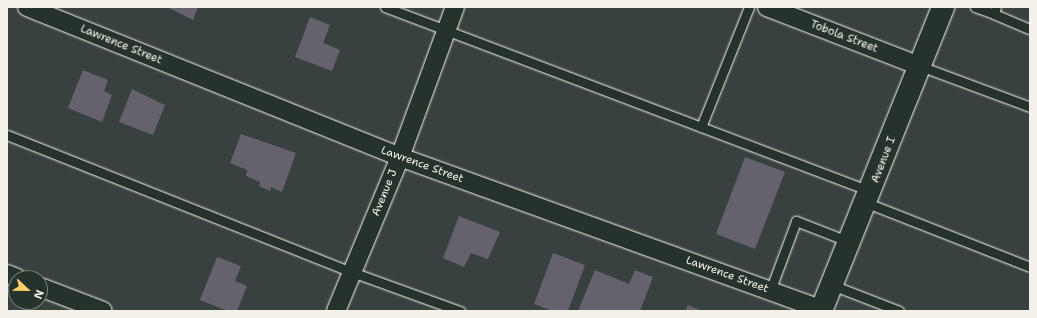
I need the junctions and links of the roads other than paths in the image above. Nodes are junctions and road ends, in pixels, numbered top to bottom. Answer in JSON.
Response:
{"nodes":[{"id":1,"x":27,"y":7,"type":"edge"},
{"id":2,"x":385,"y":7,"type":"edge"},
{"id":3,"x":455,"y":7,"type":"edge"},
{"id":4,"x":749,"y":7,"type":"edge"},
{"id":5,"x":767,"y":7,"type":"edge"},
{"id":6,"x":943,"y":7,"type":"edge"},
{"id":7,"x":975,"y":7,"type":"edge"},
{"id":8,"x":995,"y":10,"type":"edge"},
{"id":9,"x":1030,"y":29,"type":"edge"},
{"id":10,"x":447,"y":30,"type":"junction"},
{"id":11,"x":920,"y":66,"type":"junction"},
{"id":12,"x":1030,"y":107,"type":"edge"},
{"id":13,"x":701,"y":127,"type":"junction"},
{"id":14,"x":7,"y":135,"type":"edge"},
{"id":15,"x":400,"y":157,"type":"junction"},
{"id":16,"x":869,"y":197,"type":"junction"},
{"id":17,"x":850,"y":242,"type":"junction"},
{"id":18,"x":1030,"y":267,"type":"edge"},
{"id":19,"x":352,"y":272,"type":"junction"},
{"id":20,"x":832,"y":285,"type":"junction"},
{"id":21,"x":48,"y":290,"type":"edge"},
{"id":22,"x":770,"y":291,"type":"junction"},
{"id":23,"x":821,"y":310,"type":"edge"},
{"id":24,"x":102,"y":311,"type":"edge"},
{"id":25,"x":336,"y":311,"type":"edge"},
{"id":26,"x":460,"y":311,"type":"edge"},
{"id":27,"x":900,"y":311,"type":"edge"}],
"edges":[{"from":1,"to":15,"type":"street","name":"Lawrence Street"},
{"from":2,"to":10,"type":"lane"},
{"from":3,"to":10,"type":"street","name":"Avenue J"},
{"from":4,"to":13,"type":"lane"},
{"from":5,"to":11,"type":"street","name":"Tobola Street"},
{"from":6,"to":11,"type":"main road","name":"Avenue I"},
{"from":7,"to":8,"type":"lane"},
{"from":8,"to":9,"type":"lane"},
{"from":10,"to":13,"type":"lane"},
{"from":10,"to":15,"type":"street","name":"Avenue J"},
{"from":11,"to":12,"type":"lane"},
{"from":11,"to":16,"type":"main road","name":"Avenue I"},
{"from":13,"to":16,"type":"lane"},
{"from":14,"to":19,"type":"lane"},
{"from":15,"to":19,"type":"street","name":"Avenue J"},
{"from":15,"to":22,"type":"street","name":"Lawrence Street"},
{"from":16,"to":17,"type":"main road","name":"Avenue I"},
{"from":16,"to":18,"type":"lane"},
{"from":17,"to":20,"type":"main road","name":"Avenue I"},
{"from":17,"to":22,"type":"lane"},
{"from":19,"to":25,"type":"street","name":"Avenue J"},
{"from":19,"to":26,"type":"lane"},
{"from":20,"to":23,"type":"main road","name":"Avenue I"},
{"from":20,"to":27,"type":"lane"},
{"from":21,"to":24,"type":"street"},
{"from":22,"to":23,"type":"street","name":"Lawrence Street"}]}
